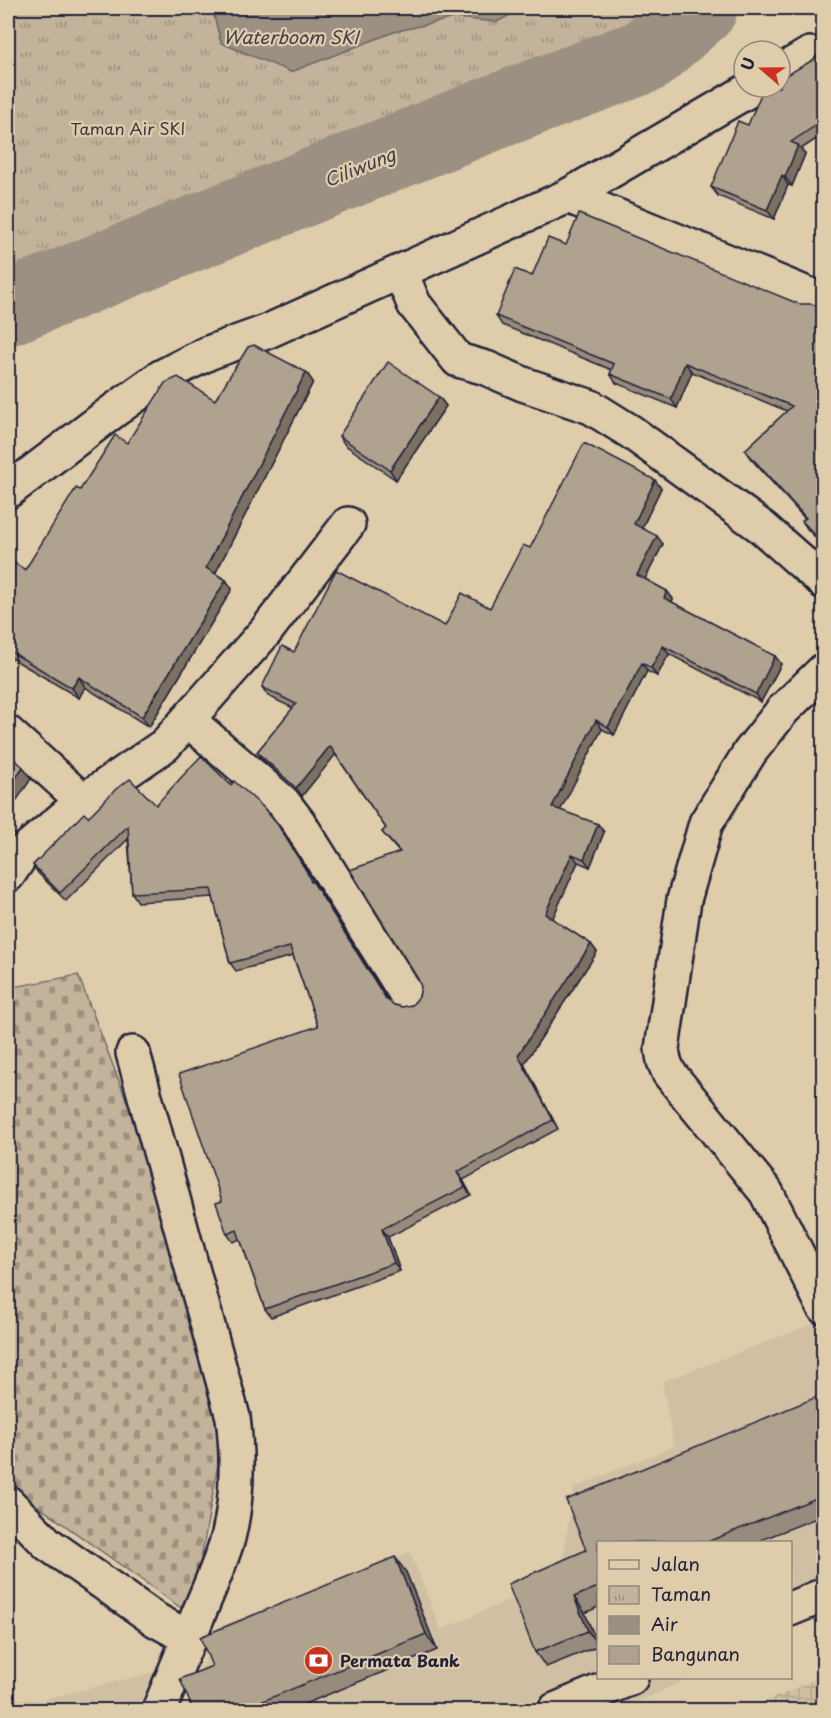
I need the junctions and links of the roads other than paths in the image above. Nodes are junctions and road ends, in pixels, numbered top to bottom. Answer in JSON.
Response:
{"nodes":[{"id":1,"x":810,"y":54,"type":"dead end"},
{"id":2,"x":792,"y":65,"type":"edge"},
{"id":3,"x":734,"y":99,"type":"edge"},
{"id":4,"x":568,"y":196,"type":"junction"},
{"id":5,"x":401,"y":273,"type":"junction"},
{"id":6,"x":812,"y":296,"type":"dead end"},
{"id":7,"x":8,"y":491,"type":"edge"},
{"id":8,"x":348,"y":524,"type":"dead end"},
{"id":9,"x":824,"y":582,"type":"edge"},
{"id":10,"x":824,"y":670,"type":"edge"},
{"id":11,"x":188,"y":720,"type":"junction"},
{"id":12,"x":8,"y":733,"type":"edge"},
{"id":13,"x":83,"y":801,"type":"junction"},
{"id":14,"x":8,"y":875,"type":"edge"},
{"id":15,"x":408,"y":997,"type":"dead end"},
{"id":16,"x":133,"y":1053,"type":"dead end"},
{"id":17,"x":824,"y":1307,"type":"edge"},
{"id":18,"x":8,"y":1503,"type":"edge"},
{"id":19,"x":824,"y":1594,"type":"edge"},
{"id":20,"x":792,"y":1608,"type":"edge"},
{"id":21,"x":189,"y":1638,"type":"junction"},
{"id":22,"x":626,"y":1679,"type":"edge"},
{"id":23,"x":159,"y":1710,"type":"edge"},
{"id":24,"x":555,"y":1710,"type":"edge"}],
"edges":[{"from":1,"to":2,"type":"main road"},
{"from":3,"to":4,"type":"main road"},
{"from":4,"to":5,"type":"main road"},
{"from":4,"to":6,"type":"main road"},
{"from":5,"to":7,"type":"main road"},
{"from":5,"to":9,"type":"main road"},
{"from":8,"to":11,"type":"main road"},
{"from":10,"to":17,"type":"main road"},
{"from":11,"to":13,"type":"main road"},
{"from":11,"to":15,"type":"main road"},
{"from":12,"to":13,"type":"main road"},
{"from":13,"to":14,"type":"main road"},
{"from":16,"to":21,"type":"main road"},
{"from":18,"to":21,"type":"main road"},
{"from":19,"to":20,"type":"main road"},
{"from":21,"to":23,"type":"main road"},
{"from":22,"to":24,"type":"main road"}]}
